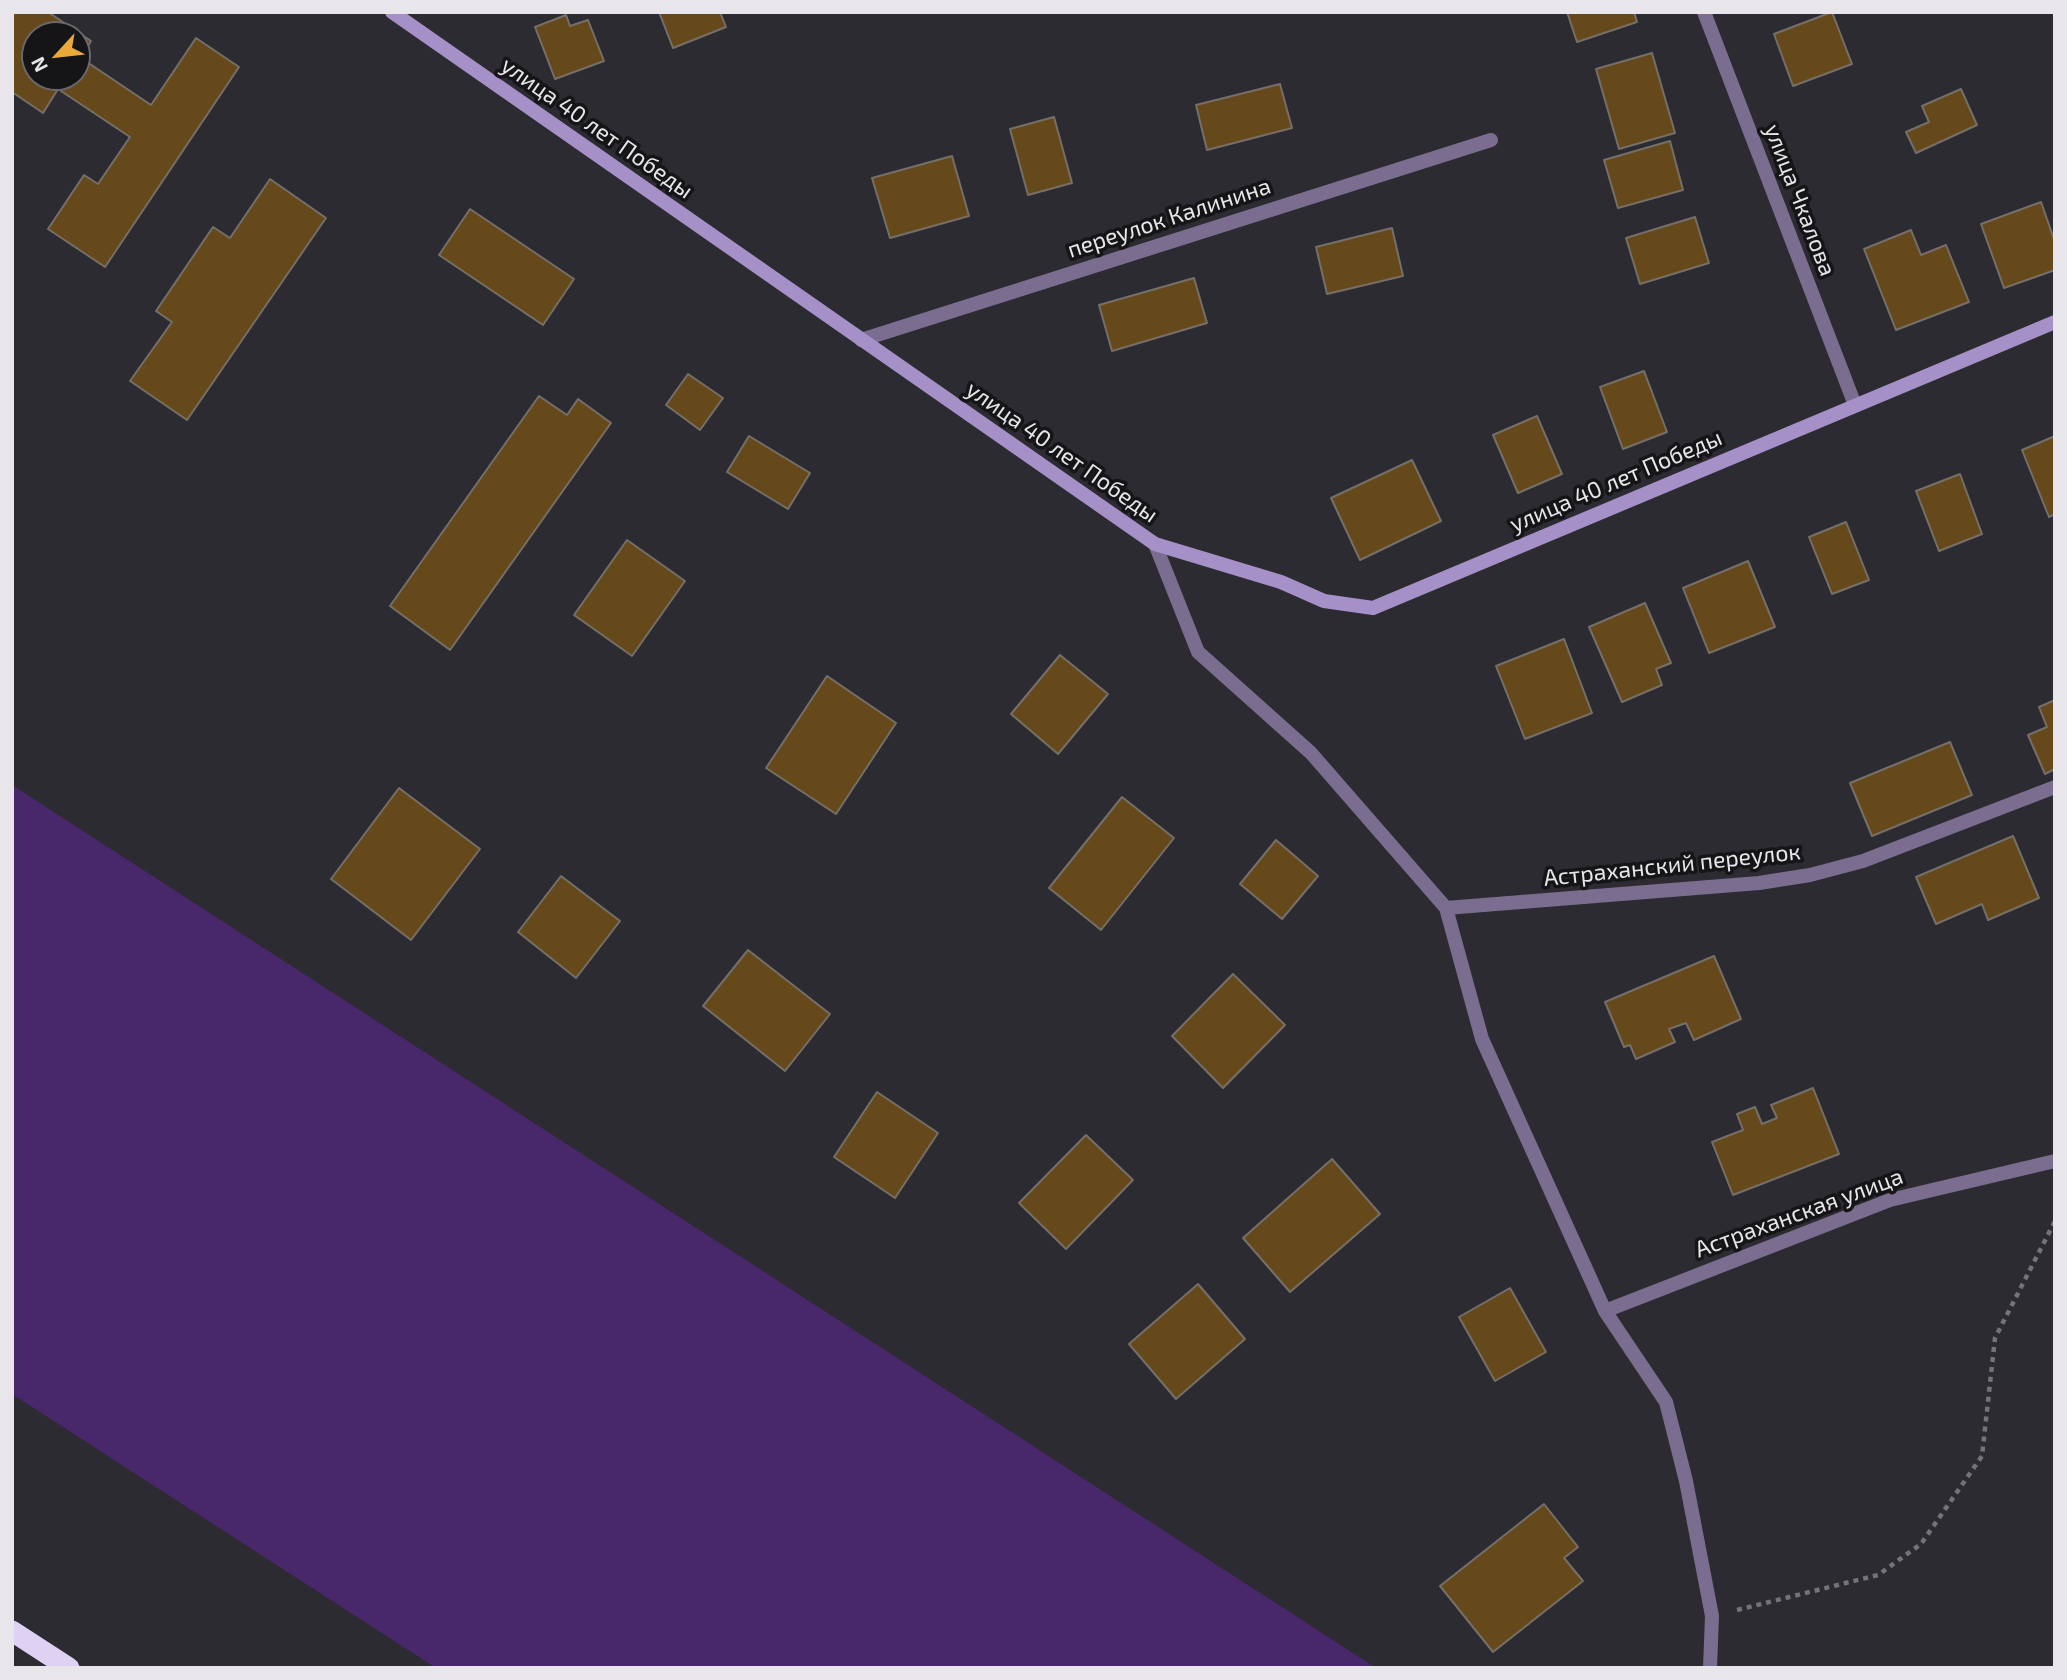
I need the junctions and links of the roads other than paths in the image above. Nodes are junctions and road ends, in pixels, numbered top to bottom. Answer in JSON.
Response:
{"nodes":[{"id":1,"x":391,"y":12,"type":"edge"},
{"id":2,"x":1704,"y":12,"type":"edge"},
{"id":3,"x":1491,"y":140,"type":"dead end"},
{"id":4,"x":2055,"y":322,"type":"edge"},
{"id":5,"x":861,"y":340,"type":"junction"},
{"id":6,"x":1855,"y":405,"type":"junction"},
{"id":7,"x":1155,"y":544,"type":"junction"},
{"id":8,"x":2055,"y":787,"type":"edge"},
{"id":9,"x":1446,"y":908,"type":"junction"},
{"id":10,"x":2055,"y":1161,"type":"edge"},
{"id":11,"x":1605,"y":1311,"type":"junction"},
{"id":12,"x":12,"y":1631,"type":"edge"},
{"id":13,"x":69,"y":1668,"type":"edge"},
{"id":14,"x":1710,"y":1668,"type":"edge"}],
"edges":[{"from":1,"to":5,"type":"main road","name":"улица 40 лет Победы"},
{"from":2,"to":6,"type":"street","name":"улица Чкалова"},
{"from":3,"to":5,"type":"street","name":"переулок Калинина"},
{"from":4,"to":6,"type":"main road","name":"улица 40 лет Победы"},
{"from":5,"to":7,"type":"main road","name":"улица 40 лет Победы"},
{"from":6,"to":7,"type":"main road","name":"улица 40 лет Победы"},
{"from":7,"to":9,"type":"street"},
{"from":8,"to":9,"type":"street","name":"Астраханский переулок"},
{"from":9,"to":11,"type":"street"},
{"from":10,"to":11,"type":"street","name":"Астраханская улица"},
{"from":11,"to":14,"type":"street"},
{"from":12,"to":13,"type":"highway"}]}
